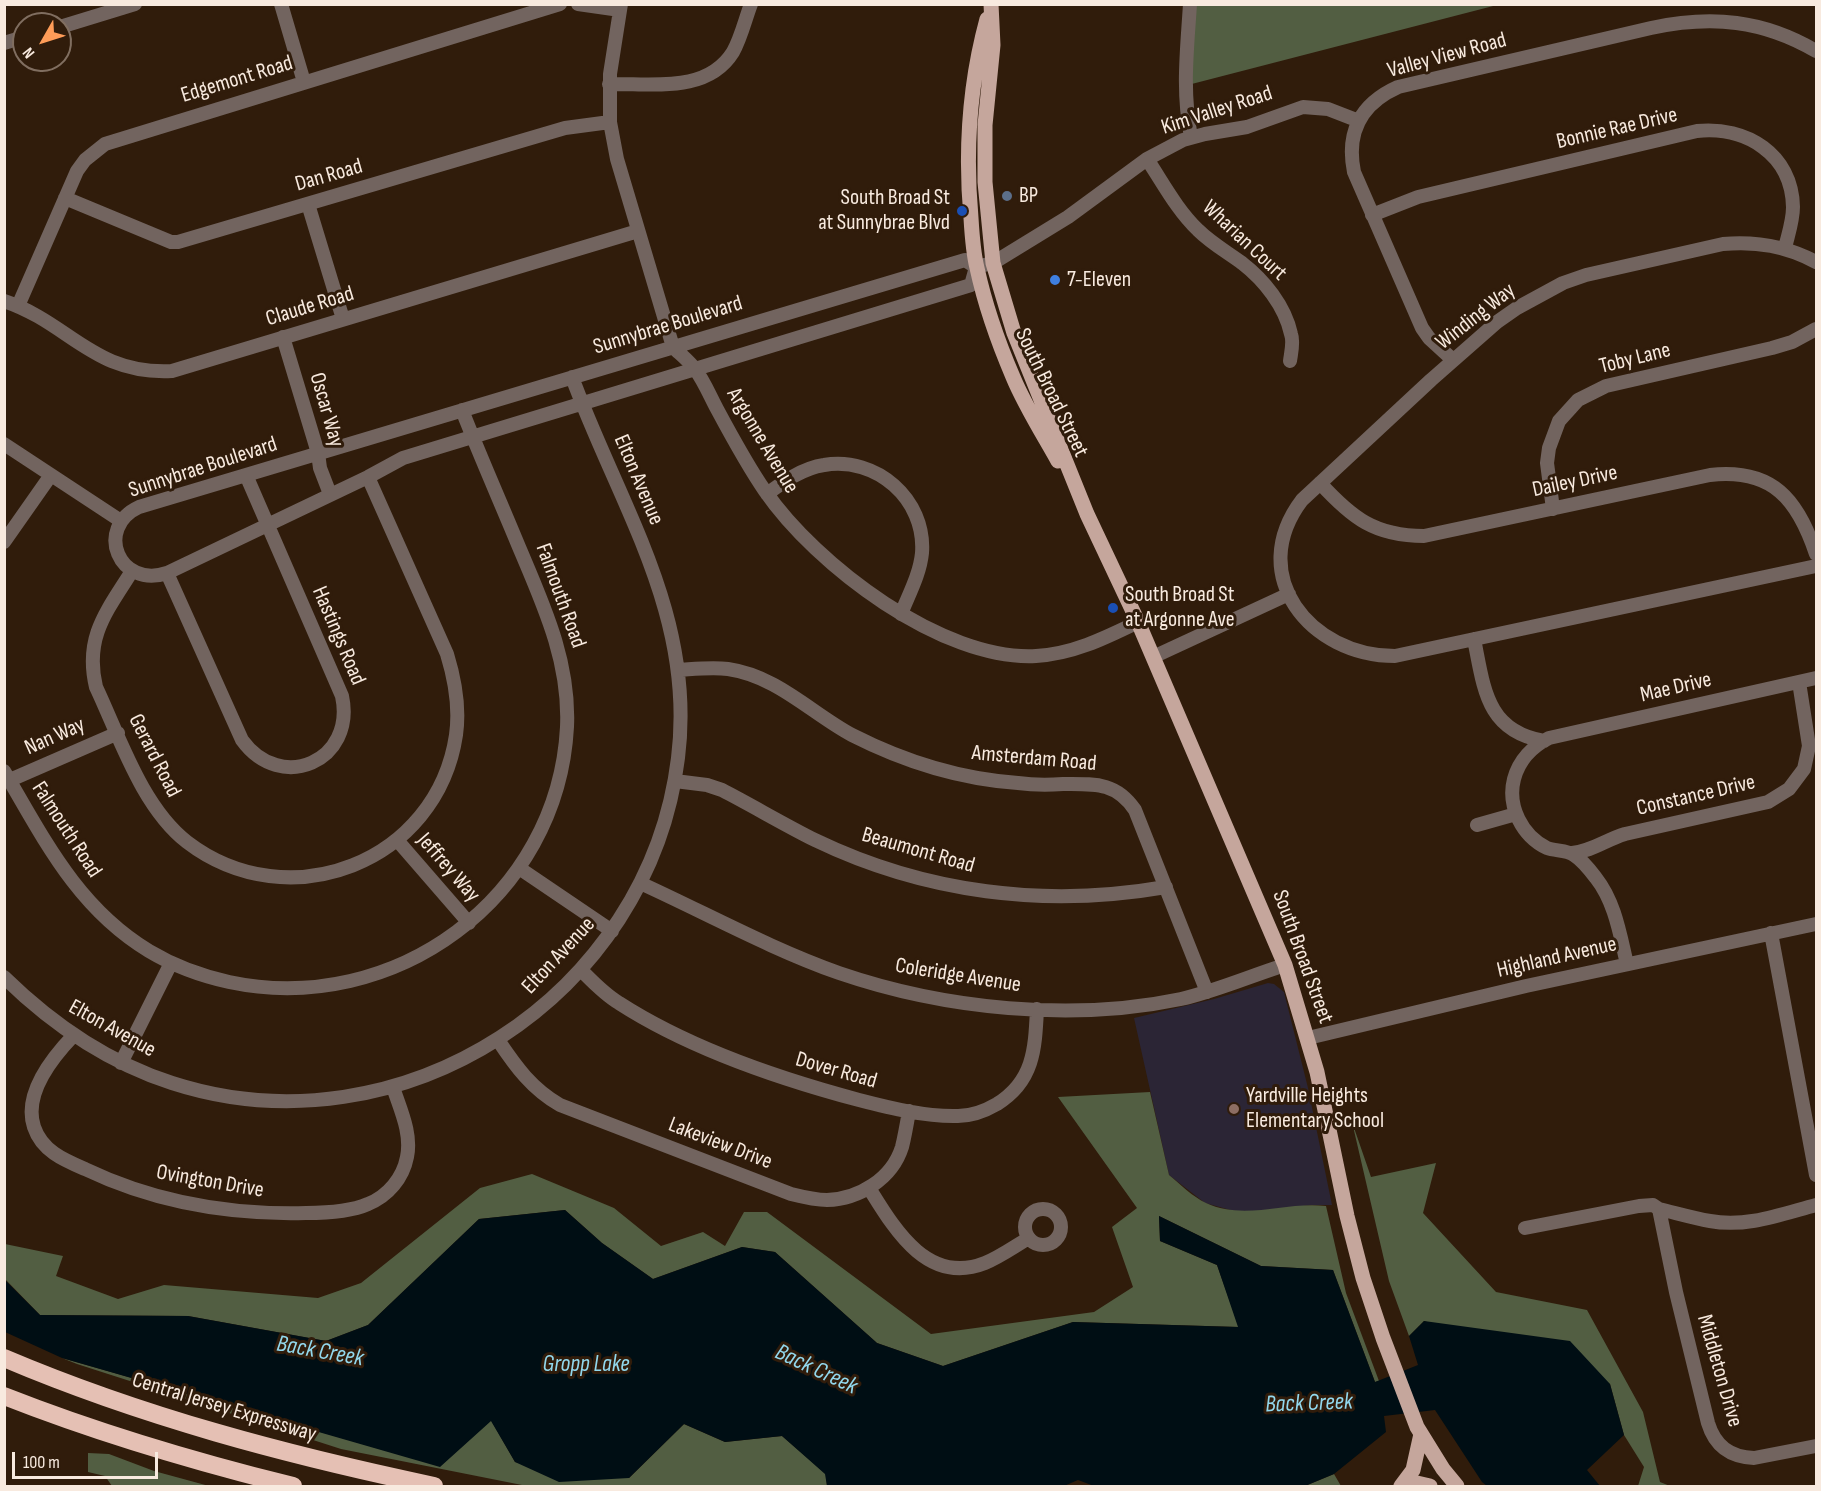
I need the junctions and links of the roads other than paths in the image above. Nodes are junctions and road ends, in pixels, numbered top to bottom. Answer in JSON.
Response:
{"nodes":[{"id":1,"x":135,"y":4,"type":"edge"},
{"id":2,"x":281,"y":4,"type":"edge"},
{"id":3,"x":560,"y":4,"type":"edge"},
{"id":4,"x":578,"y":4,"type":"edge"},
{"id":5,"x":751,"y":4,"type":"edge"},
{"id":6,"x":1190,"y":4,"type":"edge"},
{"id":7,"x":621,"y":7,"type":"edge"},
{"id":8,"x":72,"y":23,"type":"edge"},
{"id":9,"x":1816,"y":51,"type":"edge"},
{"id":10,"x":304,"y":82,"type":"junction"},
{"id":11,"x":609,"y":84,"type":"junction"},
{"id":12,"x":971,"y":100,"type":"junction"},
{"id":13,"x":987,"y":102,"type":"junction"},
{"id":14,"x":1359,"y":121,"type":"junction"},
{"id":15,"x":610,"y":122,"type":"junction"},
{"id":16,"x":985,"y":125,"type":"junction"},
{"id":17,"x":968,"y":134,"type":"junction"},
{"id":18,"x":1191,"y":137,"type":"junction"},
{"id":19,"x":1147,"y":159,"type":"junction"},
{"id":20,"x":65,"y":198,"type":"junction"},
{"id":21,"x":308,"y":204,"type":"junction"},
{"id":22,"x":1372,"y":215,"type":"junction"},
{"id":23,"x":638,"y":231,"type":"junction"},
{"id":24,"x":1785,"y":248,"type":"junction"},
{"id":25,"x":1816,"y":262,"type":"edge"},
{"id":26,"x":993,"y":263,"type":"junction"},
{"id":27,"x":976,"y":267,"type":"junction"},
{"id":28,"x":11,"y":303,"type":"edge"},
{"id":29,"x":343,"y":320,"type":"junction"},
{"id":30,"x":1816,"y":329,"type":"edge"},
{"id":31,"x":283,"y":338,"type":"junction"},
{"id":32,"x":673,"y":347,"type":"junction"},
{"id":33,"x":1453,"y":360,"type":"junction"},
{"id":34,"x":1290,"y":361,"type":"dead end"},
{"id":35,"x":696,"y":369,"type":"junction"},
{"id":36,"x":572,"y":377,"type":"junction"},
{"id":37,"x":582,"y":404,"type":"junction"},
{"id":38,"x":462,"y":410,"type":"junction"},
{"id":39,"x":472,"y":437,"type":"junction"},
{"id":40,"x":4,"y":444,"type":"edge"},
{"id":41,"x":318,"y":453,"type":"junction"},
{"id":42,"x":51,"y":475,"type":"junction"},
{"id":43,"x":246,"y":475,"type":"junction"},
{"id":44,"x":368,"y":477,"type":"junction"},
{"id":45,"x":1320,"y":483,"type":"junction"},
{"id":46,"x":330,"y":494,"type":"junction"},
{"id":47,"x":767,"y":495,"type":"junction"},
{"id":48,"x":1553,"y":509,"type":"junction"},
{"id":49,"x":1087,"y":514,"type":"junction"},
{"id":50,"x":121,"y":521,"type":"junction"},
{"id":51,"x":267,"y":526,"type":"junction"},
{"id":52,"x":4,"y":542,"type":"edge"},
{"id":53,"x":1816,"y":554,"type":"edge"},
{"id":54,"x":1816,"y":566,"type":"edge"},
{"id":55,"x":132,"y":571,"type":"junction"},
{"id":56,"x":167,"y":573,"type":"junction"},
{"id":57,"x":1289,"y":594,"type":"junction"},
{"id":58,"x":901,"y":614,"type":"junction"},
{"id":59,"x":1138,"y":622,"type":"junction"},
{"id":60,"x":1474,"y":639,"type":"junction"},
{"id":61,"x":1153,"y":657,"type":"junction"},
{"id":62,"x":678,"y":670,"type":"junction"},
{"id":63,"x":1816,"y":678,"type":"edge"},
{"id":64,"x":1799,"y":682,"type":"junction"},
{"id":65,"x":118,"y":733,"type":"junction"},
{"id":66,"x":1544,"y":741,"type":"junction"},
{"id":67,"x":7,"y":776,"type":"edge"},
{"id":68,"x":675,"y":781,"type":"junction"},
{"id":69,"x":1516,"y":814,"type":"junction"},
{"id":70,"x":1477,"y":825,"type":"dead end"},
{"id":71,"x":397,"y":840,"type":"junction"},
{"id":72,"x":1572,"y":853,"type":"junction"},
{"id":73,"x":519,"y":868,"type":"junction"},
{"id":74,"x":640,"y":883,"type":"junction"},
{"id":75,"x":1166,"y":887,"type":"junction"},
{"id":76,"x":469,"y":923,"type":"junction"},
{"id":77,"x":1816,"y":924,"type":"edge"},
{"id":78,"x":612,"y":931,"type":"junction"},
{"id":79,"x":1771,"y":933,"type":"junction"},
{"id":80,"x":171,"y":963,"type":"junction"},
{"id":81,"x":1627,"y":964,"type":"junction"},
{"id":82,"x":1285,"y":965,"type":"junction"},
{"id":83,"x":581,"y":970,"type":"junction"},
{"id":84,"x":4,"y":977,"type":"edge"},
{"id":85,"x":1207,"y":992,"type":"junction"},
{"id":86,"x":1037,"y":1009,"type":"junction"},
{"id":87,"x":73,"y":1036,"type":"junction"},
{"id":88,"x":1308,"y":1038,"type":"junction"},
{"id":89,"x":498,"y":1040,"type":"junction"},
{"id":90,"x":121,"y":1063,"type":"junction"},
{"id":91,"x":393,"y":1087,"type":"junction"},
{"id":92,"x":909,"y":1111,"type":"junction"},
{"id":93,"x":1816,"y":1175,"type":"edge"},
{"id":94,"x":868,"y":1188,"type":"junction"},
{"id":95,"x":1816,"y":1205,"type":"edge"},
{"id":96,"x":1659,"y":1209,"type":"junction"},
{"id":97,"x":1525,"y":1228,"type":"dead end"},
{"id":98,"x":1029,"y":1238,"type":"dead end"},
{"id":99,"x":4,"y":1358,"type":"edge"},
{"id":100,"x":4,"y":1396,"type":"edge"},
{"id":101,"x":1419,"y":1430,"type":"junction"},
{"id":102,"x":1816,"y":1446,"type":"edge"},
{"id":103,"x":293,"y":1486,"type":"edge"},
{"id":104,"x":434,"y":1486,"type":"edge"},
{"id":105,"x":1402,"y":1486,"type":"edge"},
{"id":106,"x":1430,"y":1486,"type":"edge"},
{"id":107,"x":1443,"y":1486,"type":"edge"},
{"id":108,"x":1456,"y":1486,"type":"edge"}],
"edges":[{"from":1,"to":8,"type":"street"},
{"from":2,"to":10,"type":"street"},
{"from":3,"to":10,"type":"street","name":"Edgemont Road"},
{"from":4,"to":7,"type":"street"},
{"from":5,"to":11,"type":"street"},
{"from":6,"to":18,"type":"street"},
{"from":7,"to":11,"type":"street","name":"Argonne Avenue"},
{"from":9,"to":14,"type":"street","name":"Valley View Road"},
{"from":10,"to":20,"type":"street","name":"Edgemont Road"},
{"from":11,"to":15,"type":"street","name":"Argonne Avenue"},
{"from":12,"to":13,"type":"main road"},
{"from":12,"to":13,"type":"main road","name":"South Broad Street"},
{"from":12,"to":17,"type":"main road","name":"South Broad Street"},
{"from":13,"to":16,"type":"main road","name":"South Broad Street"},
{"from":14,"to":18,"type":"street","name":"Kim Valley Road"},
{"from":14,"to":22,"type":"street","name":"Valley View Road"},
{"from":15,"to":21,"type":"street","name":"Dan Road"},
{"from":15,"to":23,"type":"street","name":"Argonne Avenue"},
{"from":16,"to":17,"type":"main road"},
{"from":16,"to":26,"type":"main road","name":"South Broad Street"},
{"from":17,"to":27,"type":"main road","name":"South Broad Street"},
{"from":18,"to":19,"type":"street","name":"Kim Valley Road"},
{"from":19,"to":26,"type":"street","name":"Kim Valley Road"},
{"from":19,"to":34,"type":"street","name":"Wharian Court"},
{"from":20,"to":21,"type":"street","name":"Dan Road"},
{"from":20,"to":28,"type":"street","name":"Edgemont Road"},
{"from":21,"to":29,"type":"street"},
{"from":22,"to":24,"type":"street","name":"Bonnie Rae Drive"},
{"from":22,"to":33,"type":"street","name":"Valley View Road"},
{"from":23,"to":29,"type":"street","name":"Claude Road"},
{"from":23,"to":32,"type":"street","name":"Argonne Avenue"},
{"from":24,"to":25,"type":"street","name":"Winding Way"},
{"from":24,"to":33,"type":"street","name":"Winding Way"},
{"from":26,"to":27,"type":"street","name":"Kim Valley Road"},
{"from":26,"to":49,"type":"main road","name":"South Broad Street"},
{"from":27,"to":32,"type":"street","name":"Sunnybrae Boulevard"},
{"from":27,"to":35,"type":"street"},
{"from":27,"to":49,"type":"main road","name":"South Broad Street"},
{"from":28,"to":31,"type":"street","name":"Claude Road"},
{"from":29,"to":31,"type":"street","name":"Claude Road"},
{"from":30,"to":48,"type":"street","name":"Toby Lane"},
{"from":31,"to":41,"type":"street","name":"Oscar Way"},
{"from":32,"to":35,"type":"street","name":"Argonne Avenue"},
{"from":32,"to":36,"type":"street","name":"Sunnybrae Boulevard"},
{"from":33,"to":45,"type":"street","name":"Winding Way"},
{"from":35,"to":37,"type":"street"},
{"from":35,"to":47,"type":"street","name":"Argonne Avenue"},
{"from":36,"to":37,"type":"street","name":"Elton Avenue"},
{"from":36,"to":38,"type":"street","name":"Sunnybrae Boulevard"},
{"from":37,"to":39,"type":"street"},
{"from":37,"to":62,"type":"street","name":"Elton Avenue"},
{"from":38,"to":39,"type":"street","name":"Falmouth Road"},
{"from":38,"to":41,"type":"street","name":"Sunnybrae Boulevard"},
{"from":39,"to":44,"type":"street"},
{"from":39,"to":73,"type":"street","name":"Falmouth Road"},
{"from":40,"to":42,"type":"street"},
{"from":41,"to":43,"type":"street","name":"Sunnybrae Boulevard"},
{"from":41,"to":46,"type":"street","name":"Oscar Way"},
{"from":42,"to":50,"type":"street"},
{"from":42,"to":52,"type":"street"},
{"from":43,"to":50,"type":"street","name":"Sunnybrae Boulevard"},
{"from":43,"to":51,"type":"street","name":"Hastings Road"},
{"from":44,"to":46,"type":"street"},
{"from":44,"to":71,"type":"street","name":"Gerard Road"},
{"from":45,"to":48,"type":"street","name":"Dailey Drive"},
{"from":45,"to":57,"type":"street","name":"Winding Way"},
{"from":46,"to":51,"type":"street"},
{"from":47,"to":58,"type":"street","name":"Argonne Avenue"},
{"from":47,"to":58,"type":"street"},
{"from":48,"to":53,"type":"street","name":"Dailey Drive"},
{"from":49,"to":59,"type":"main road","name":"South Broad Street"},
{"from":50,"to":55,"type":"street","name":"Sunnybrae Boulevard"},
{"from":51,"to":56,"type":"street"},
{"from":51,"to":56,"type":"street","name":"Hastings Road"},
{"from":54,"to":60,"type":"street","name":"Winding Way"},
{"from":55,"to":56,"type":"street"},
{"from":55,"to":65,"type":"street","name":"Gerard Road"},
{"from":57,"to":60,"type":"street","name":"Winding Way"},
{"from":57,"to":61,"type":"street"},
{"from":58,"to":59,"type":"street","name":"Argonne Avenue"},
{"from":59,"to":61,"type":"main road","name":"South Broad Street"},
{"from":60,"to":66,"type":"street"},
{"from":61,"to":82,"type":"main road","name":"South Broad Street"},
{"from":62,"to":68,"type":"street","name":"Elton Avenue"},
{"from":62,"to":75,"type":"street","name":"Amsterdam Road"},
{"from":63,"to":64,"type":"street","name":"Mae Drive"},
{"from":64,"to":66,"type":"street","name":"Mae Drive"},
{"from":64,"to":72,"type":"street","name":"Constance Drive"},
{"from":65,"to":67,"type":"street","name":"Nan Way"},
{"from":65,"to":71,"type":"street","name":"Gerard Road"},
{"from":66,"to":69,"type":"street"},
{"from":67,"to":80,"type":"street","name":"Falmouth Road"},
{"from":68,"to":74,"type":"street","name":"Elton Avenue"},
{"from":68,"to":75,"type":"street","name":"Beaumont Road"},
{"from":69,"to":70,"type":"street"},
{"from":69,"to":72,"type":"street"},
{"from":71,"to":76,"type":"street","name":"Jeffrey Way"},
{"from":72,"to":81,"type":"street"},
{"from":73,"to":76,"type":"street","name":"Falmouth Road"},
{"from":73,"to":78,"type":"street"},
{"from":74,"to":78,"type":"street","name":"Elton Avenue"},
{"from":74,"to":86,"type":"street","name":"Coleridge Avenue"},
{"from":75,"to":85,"type":"street","name":"Amsterdam Road"},
{"from":76,"to":80,"type":"street","name":"Falmouth Road"},
{"from":77,"to":79,"type":"street","name":"Highland Avenue"},
{"from":78,"to":83,"type":"street","name":"Elton Avenue"},
{"from":79,"to":81,"type":"street","name":"Highland Avenue"},
{"from":79,"to":93,"type":"street"},
{"from":80,"to":90,"type":"street"},
{"from":81,"to":88,"type":"street","name":"Highland Avenue"},
{"from":82,"to":85,"type":"street","name":"Coleridge Avenue"},
{"from":82,"to":88,"type":"main road","name":"South Broad Street"},
{"from":83,"to":89,"type":"street","name":"Elton Avenue"},
{"from":83,"to":92,"type":"street","name":"Dover Road"},
{"from":84,"to":87,"type":"street","name":"Elton Avenue"},
{"from":85,"to":86,"type":"street","name":"Coleridge Avenue"},
{"from":86,"to":92,"type":"street","name":"Dover Road"},
{"from":87,"to":90,"type":"street","name":"Elton Avenue"},
{"from":87,"to":91,"type":"street","name":"Ovington Drive"},
{"from":88,"to":101,"type":"main road","name":"South Broad Street"},
{"from":89,"to":91,"type":"street","name":"Elton Avenue"},
{"from":89,"to":94,"type":"street","name":"Lakeview Drive"},
{"from":90,"to":91,"type":"street","name":"Elton Avenue"},
{"from":92,"to":94,"type":"street","name":"Lakeview Drive"},
{"from":94,"to":98,"type":"street"},
{"from":95,"to":96,"type":"street"},
{"from":96,"to":97,"type":"street"},
{"from":96,"to":102,"type":"street","name":"Middleton Drive"},
{"from":99,"to":104,"type":"highway","name":"Central Jersey Expressway"},
{"from":100,"to":103,"type":"highway"},
{"from":101,"to":105,"type":"main road"},
{"from":101,"to":107,"type":"main road","name":"South Broad Street"},
{"from":101,"to":108,"type":"main road","name":"South Broad Street"},
{"from":105,"to":106,"type":"main road"}]}
